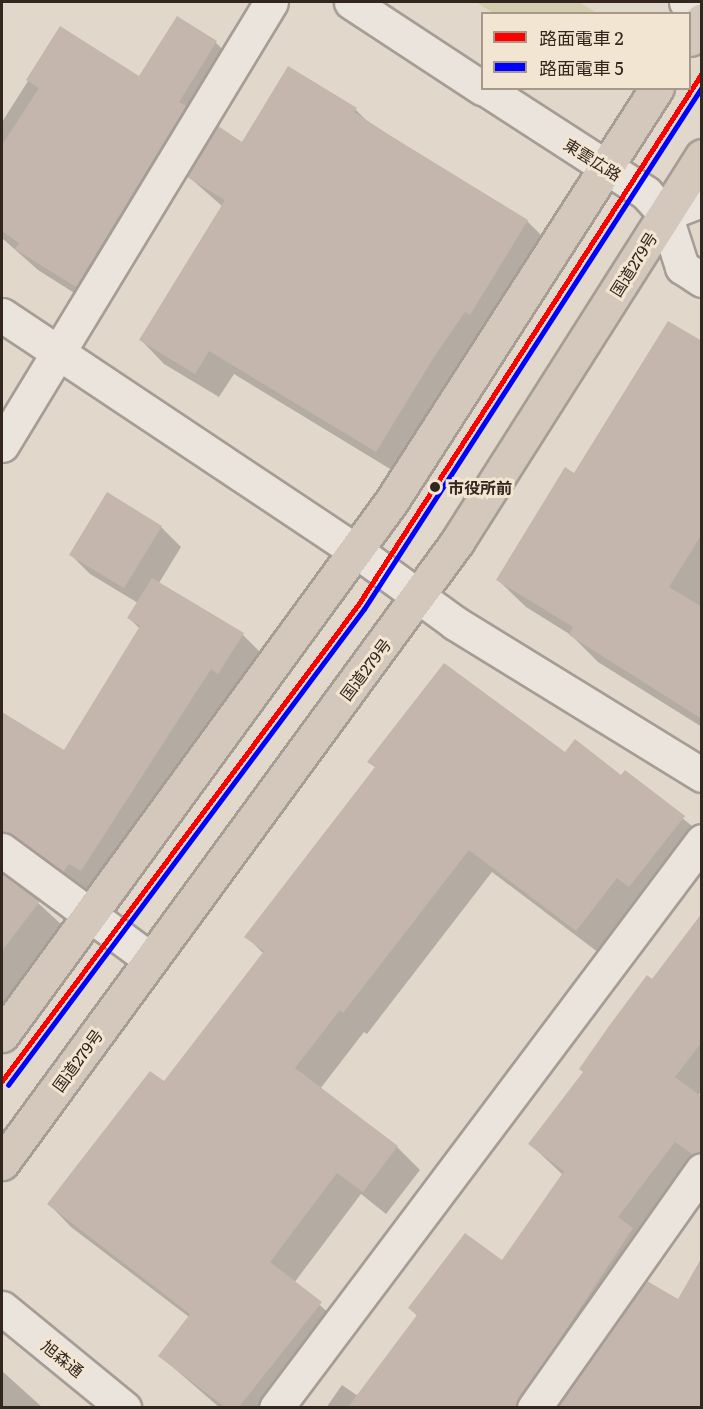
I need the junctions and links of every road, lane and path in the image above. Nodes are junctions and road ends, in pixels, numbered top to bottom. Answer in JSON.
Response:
{"nodes":[{"id":1,"x":271,"y":2,"type":"edge"},
{"id":2,"x":351,"y":2,"type":"edge"},
{"id":3,"x":686,"y":2,"type":"edge"},
{"id":4,"x":702,"y":11,"type":"edge"},
{"id":5,"x":702,"y":20,"type":"edge"},
{"id":6,"x":691,"y":37,"type":"edge"},
{"id":7,"x":481,"y":87,"type":"edge"},
{"id":8,"x":486,"y":90,"type":"edge"},
{"id":9,"x":656,"y":90,"type":"edge"},
{"id":10,"x":702,"y":156,"type":"edge"},
{"id":11,"x":606,"y":167,"type":"junction"},
{"id":12,"x":702,"y":200,"type":"edge"},
{"id":13,"x":665,"y":214,"type":"junction"},
{"id":14,"x":702,"y":280,"type":"edge"},
{"id":15,"x":2,"y":315,"type":"edge"},
{"id":16,"x":58,"y":354,"type":"junction"},
{"id":17,"x":2,"y":444,"type":"edge"},
{"id":18,"x":355,"y":550,"type":"junction"},
{"id":19,"x":419,"y":595,"type":"junction"},
{"id":20,"x":702,"y":775,"type":"edge"},
{"id":21,"x":702,"y":841,"type":"edge"},
{"id":22,"x":2,"y":850,"type":"edge"},
{"id":23,"x":90,"y":911,"type":"junction"},
{"id":24,"x":150,"y":959,"type":"junction"},
{"id":25,"x":2,"y":1035,"type":"edge"},
{"id":26,"x":2,"y":1163,"type":"edge"},
{"id":27,"x":702,"y":1170,"type":"edge"},
{"id":28,"x":2,"y":1308,"type":"edge"},
{"id":29,"x":124,"y":1407,"type":"edge"},
{"id":30,"x":276,"y":1407,"type":"edge"},
{"id":31,"x":534,"y":1407,"type":"edge"}],
"edges":[{"from":1,"to":16,"type":"street"},
{"from":2,"to":7,"type":"street","name":"東雲広路"},
{"from":3,"to":4,"type":"street"},
{"from":5,"to":6,"type":"highway"},
{"from":8,"to":11,"type":"street","name":"東雲広路"},
{"from":9,"to":11,"type":"highway"},
{"from":10,"to":13,"type":"highway","name":"国道279号"},
{"from":11,"to":13,"type":"street","name":"東雲広路"},
{"from":11,"to":18,"type":"highway"},
{"from":12,"to":13,"type":"street"},
{"from":13,"to":14,"type":"street"},
{"from":13,"to":19,"type":"highway","name":"国道279号"},
{"from":15,"to":16,"type":"street"},
{"from":16,"to":17,"type":"street"},
{"from":16,"to":18,"type":"street"},
{"from":18,"to":19,"type":"street"},
{"from":18,"to":23,"type":"highway"},
{"from":19,"to":20,"type":"street"},
{"from":19,"to":24,"type":"highway","name":"国道279号"},
{"from":21,"to":30,"type":"street"},
{"from":22,"to":23,"type":"street"},
{"from":23,"to":24,"type":"street"},
{"from":23,"to":25,"type":"highway"},
{"from":24,"to":26,"type":"highway","name":"国道279号"},
{"from":27,"to":31,"type":"street"},
{"from":28,"to":29,"type":"street","name":"旭森通"}]}
